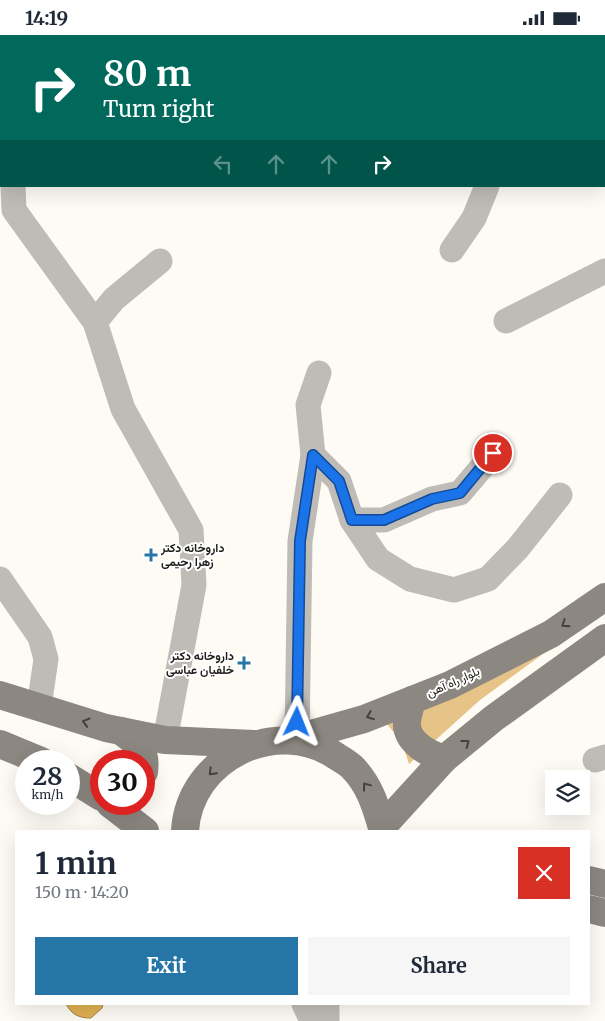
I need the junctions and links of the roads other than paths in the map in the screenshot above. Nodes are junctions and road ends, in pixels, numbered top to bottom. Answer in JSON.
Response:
{"nodes":[{"id":1,"x":487,"y":187,"type":"edge"},
{"id":2,"x":9,"y":202,"type":"edge"},
{"id":3,"x":452,"y":250,"type":"dead end"},
{"id":4,"x":160,"y":261,"type":"dead end"},
{"id":5,"x":605,"y":271,"type":"edge"},
{"id":6,"x":506,"y":321,"type":"dead end"},
{"id":7,"x":95,"y":322,"type":"junction"},
{"id":8,"x":319,"y":373,"type":"dead end"},
{"id":9,"x":493,"y":453,"type":"dead end"},
{"id":10,"x":313,"y":455,"type":"junction"},
{"id":11,"x":560,"y":495,"type":"dead end"},
{"id":12,"x":352,"y":520,"type":"junction"},
{"id":13,"x":0,"y":579,"type":"edge"},
{"id":14,"x":605,"y":597,"type":"edge"},
{"id":15,"x":605,"y":638,"type":"edge"},
{"id":16,"x":0,"y":695,"type":"edge"},
{"id":17,"x":412,"y":700,"type":"junction"},
{"id":18,"x":38,"y":707,"type":"junction"},
{"id":19,"x":121,"y":731,"type":"junction"},
{"id":20,"x":293,"y":739,"type":"junction"},
{"id":21,"x":165,"y":740,"type":"junction"},
{"id":22,"x":0,"y":744,"type":"edge"},
{"id":23,"x":255,"y":744,"type":"junction"},
{"id":24,"x":15,"y":750,"type":"edge"},
{"id":25,"x":142,"y":750,"type":"edge"},
{"id":26,"x":444,"y":759,"type":"junction"},
{"id":27,"x":124,"y":815,"type":"edge"},
{"id":28,"x":383,"y":829,"type":"edge"},
{"id":29,"x":144,"y":830,"type":"edge"},
{"id":30,"x":185,"y":830,"type":"edge"},
{"id":31,"x":590,"y":879,"type":"edge"},
{"id":32,"x":605,"y":884,"type":"edge"},
{"id":33,"x":590,"y":909,"type":"edge"},
{"id":34,"x":605,"y":913,"type":"edge"},
{"id":35,"x":304,"y":1005,"type":"edge"},
{"id":36,"x":327,"y":1005,"type":"edge"},
{"id":37,"x":312,"y":1021,"type":"edge"},
{"id":38,"x":327,"y":1021,"type":"edge"}],
"edges":[{"from":1,"to":3,"type":"street"},
{"from":2,"to":7,"type":"street"},
{"from":4,"to":7,"type":"street"},
{"from":5,"to":6,"type":"street"},
{"from":7,"to":21,"type":"street"},
{"from":8,"to":10,"type":"street"},
{"from":9,"to":12,"type":"street"},
{"from":10,"to":12,"type":"street"},
{"from":10,"to":20,"type":"street"},
{"from":11,"to":12,"type":"street"},
{"from":13,"to":18,"type":"street"},
{"from":14,"to":17,"type":"main road","name":"بلوار راه آهن","one_way":true},
{"from":26,"to":15,"type":"main road","one_way":true},
{"from":16,"to":18,"type":"main road"},
{"from":17,"to":20,"type":"main road","name":"بلوار راه آهن","one_way":true},
{"from":17,"to":26,"type":"main road"},
{"from":19,"to":18,"type":"main road","one_way":true},
{"from":19,"to":21,"type":"main road"},
{"from":19,"to":25,"type":"main road"},
{"from":20,"to":23,"type":"main road"},
{"from":28,"to":20,"type":"main road","one_way":true},
{"from":21,"to":23,"type":"main road"},
{"from":22,"to":24,"type":"main road"},
{"from":23,"to":30,"type":"main road","one_way":true},
{"from":26,"to":28,"type":"main road"},
{"from":27,"to":29,"type":"main road"},
{"from":31,"to":32,"type":"main road"},
{"from":33,"to":34,"type":"main road"},
{"from":35,"to":37,"type":"street"},
{"from":36,"to":38,"type":"street"}]}
